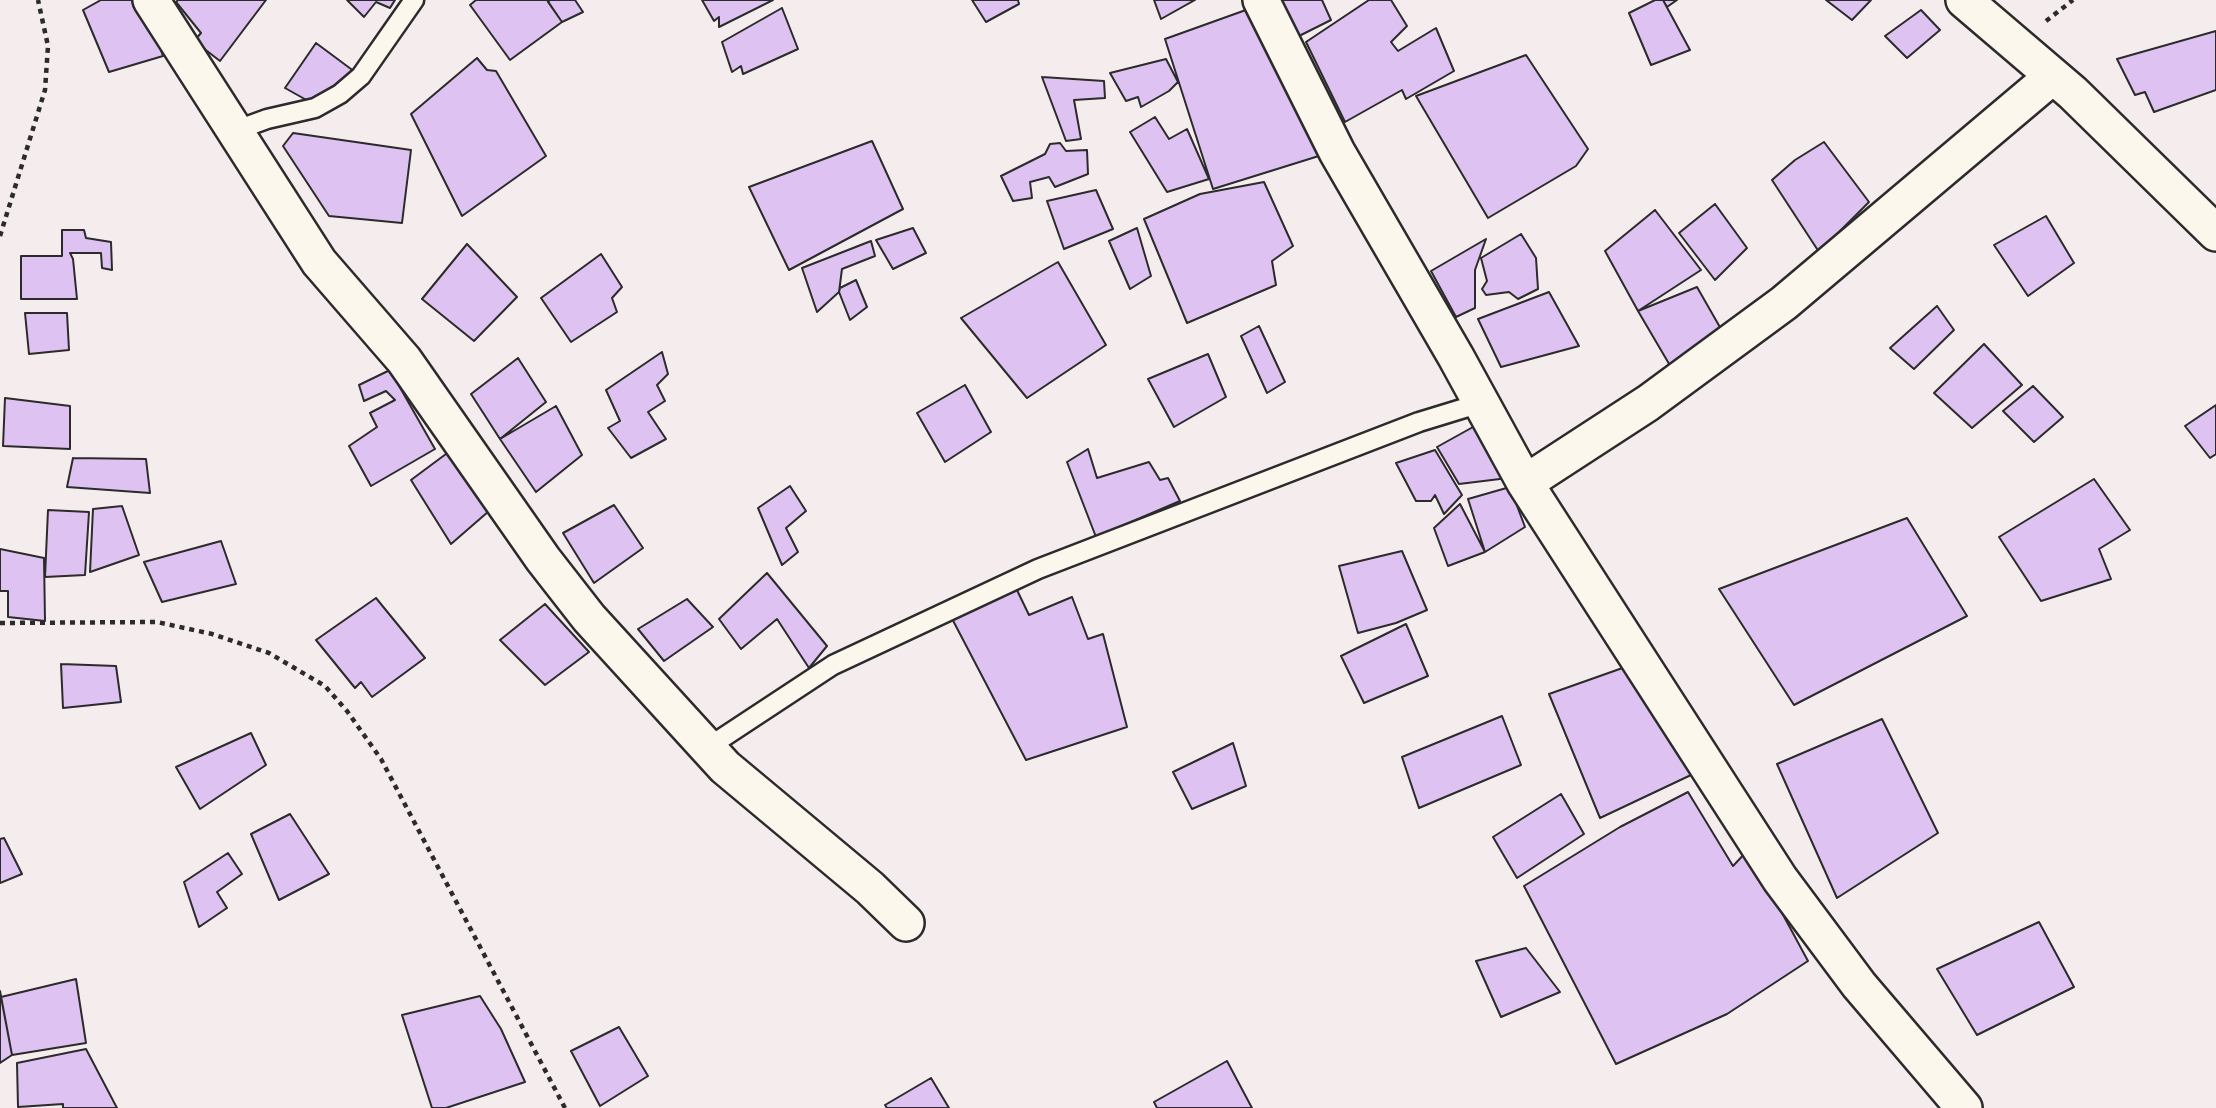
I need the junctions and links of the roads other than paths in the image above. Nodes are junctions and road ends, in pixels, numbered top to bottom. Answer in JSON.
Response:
{"nodes":[{"id":1,"x":151,"y":0,"type":"edge"},
{"id":2,"x":414,"y":0,"type":"edge"},
{"id":3,"x":1261,"y":0,"type":"edge"},
{"id":4,"x":1964,"y":0,"type":"edge"},
{"id":5,"x":2053,"y":76,"type":"junction"},
{"id":6,"x":236,"y":130,"type":"junction"},
{"id":7,"x":2216,"y":233,"type":"edge"},
{"id":8,"x":1481,"y":403,"type":"junction"},
{"id":9,"x":1525,"y":483,"type":"junction"},
{"id":10,"x":707,"y":748,"type":"junction"},
{"id":11,"x":906,"y":923,"type":"dead end"},
{"id":12,"x":1964,"y":1108,"type":"edge"}],
"edges":[{"from":1,"to":6,"type":"street"},
{"from":2,"to":6,"type":"lane"},
{"from":3,"to":8,"type":"street"},
{"from":4,"to":5,"type":"street"},
{"from":5,"to":7,"type":"street"},
{"from":5,"to":9,"type":"street"},
{"from":6,"to":10,"type":"street"},
{"from":8,"to":9,"type":"street"},
{"from":8,"to":10,"type":"lane"},
{"from":9,"to":12,"type":"street"},
{"from":10,"to":11,"type":"street"}]}
